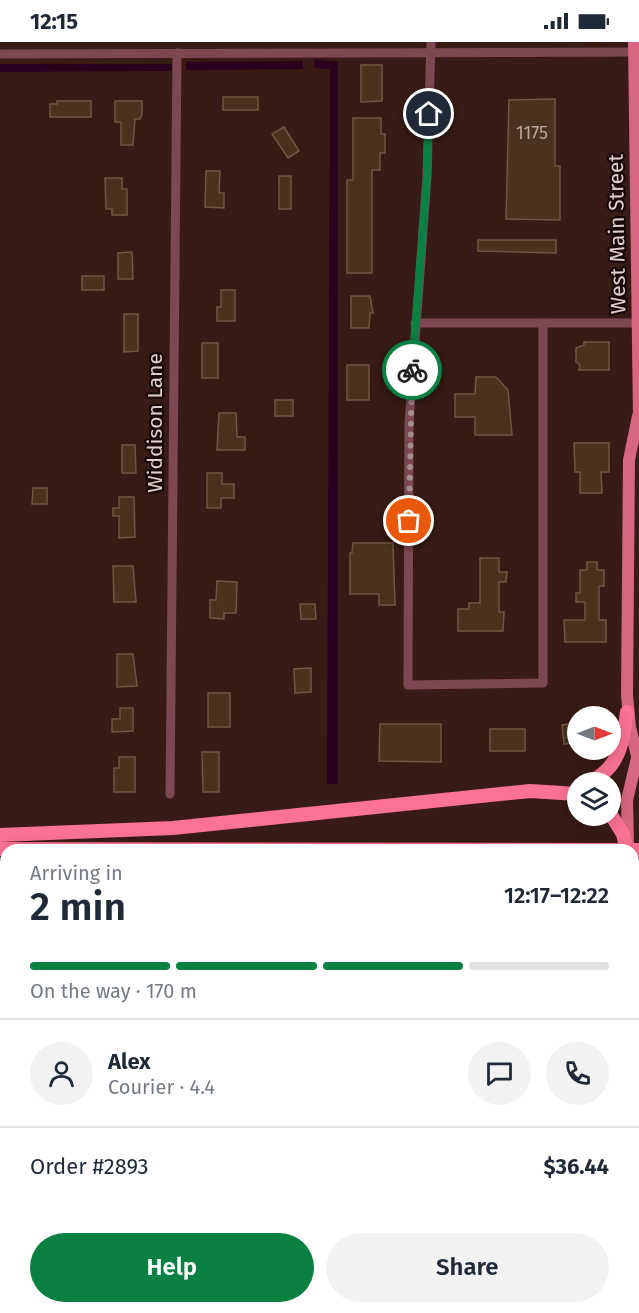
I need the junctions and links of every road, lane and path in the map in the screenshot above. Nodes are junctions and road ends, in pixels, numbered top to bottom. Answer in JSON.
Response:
{"nodes":[{"id":1,"x":430,"y":47,"type":"edge"},
{"id":2,"x":636,"y":48,"type":"edge"},
{"id":3,"x":177,"y":53,"type":"junction"},
{"id":4,"x":0,"y":54,"type":"edge"},
{"id":5,"x":638,"y":296,"type":"edge"},
{"id":6,"x":416,"y":323,"type":"junction"},
{"id":7,"x":543,"y":323,"type":"junction"},
{"id":8,"x":637,"y":323,"type":"junction"},
{"id":9,"x":638,"y":352,"type":"edge"},
{"id":10,"x":639,"y":418,"type":"edge"},
{"id":11,"x":627,"y":712,"type":"junction"},
{"id":12,"x":638,"y":758,"type":"edge"},
{"id":13,"x":605,"y":772,"type":"edge"},
{"id":14,"x":567,"y":787,"type":"edge"},
{"id":15,"x":531,"y":791,"type":"junction"},
{"id":16,"x":567,"y":793,"type":"edge"},
{"id":17,"x":170,"y":794,"type":"dead end"},
{"id":18,"x":618,"y":826,"type":"edge"},
{"id":19,"x":0,"y":835,"type":"edge"},
{"id":20,"x":626,"y":844,"type":"edge"},
{"id":21,"x":627,"y":844,"type":"edge"}],
"edges":[{"from":1,"to":2,"type":"street"},
{"from":1,"to":3,"type":"street"},
{"from":1,"to":6,"type":"street"},
{"from":2,"to":5,"type":"main road","name":"West Main Street"},
{"from":3,"to":4,"type":"street"},
{"from":3,"to":17,"type":"street","name":"Widdison Lane"},
{"from":5,"to":8,"type":"main road","name":"West Main Street"},
{"from":6,"to":7,"type":"street"},
{"from":6,"to":7,"type":"street"},
{"from":7,"to":8,"type":"street"},
{"from":8,"to":9,"type":"main road","name":"West Main Street"},
{"from":9,"to":10,"type":"main road","name":"West Main Street"},
{"from":10,"to":11,"type":"main road","name":"West Main Street"},
{"from":11,"to":12,"type":"main road","name":"West Main Street"},
{"from":11,"to":13,"type":"highway"},
{"from":12,"to":21,"type":"main road","name":"West Main Street"},
{"from":14,"to":15,"type":"highway"},
{"from":15,"to":16,"type":"highway"},
{"from":15,"to":19,"type":"highway"},
{"from":18,"to":20,"type":"highway"}]}
